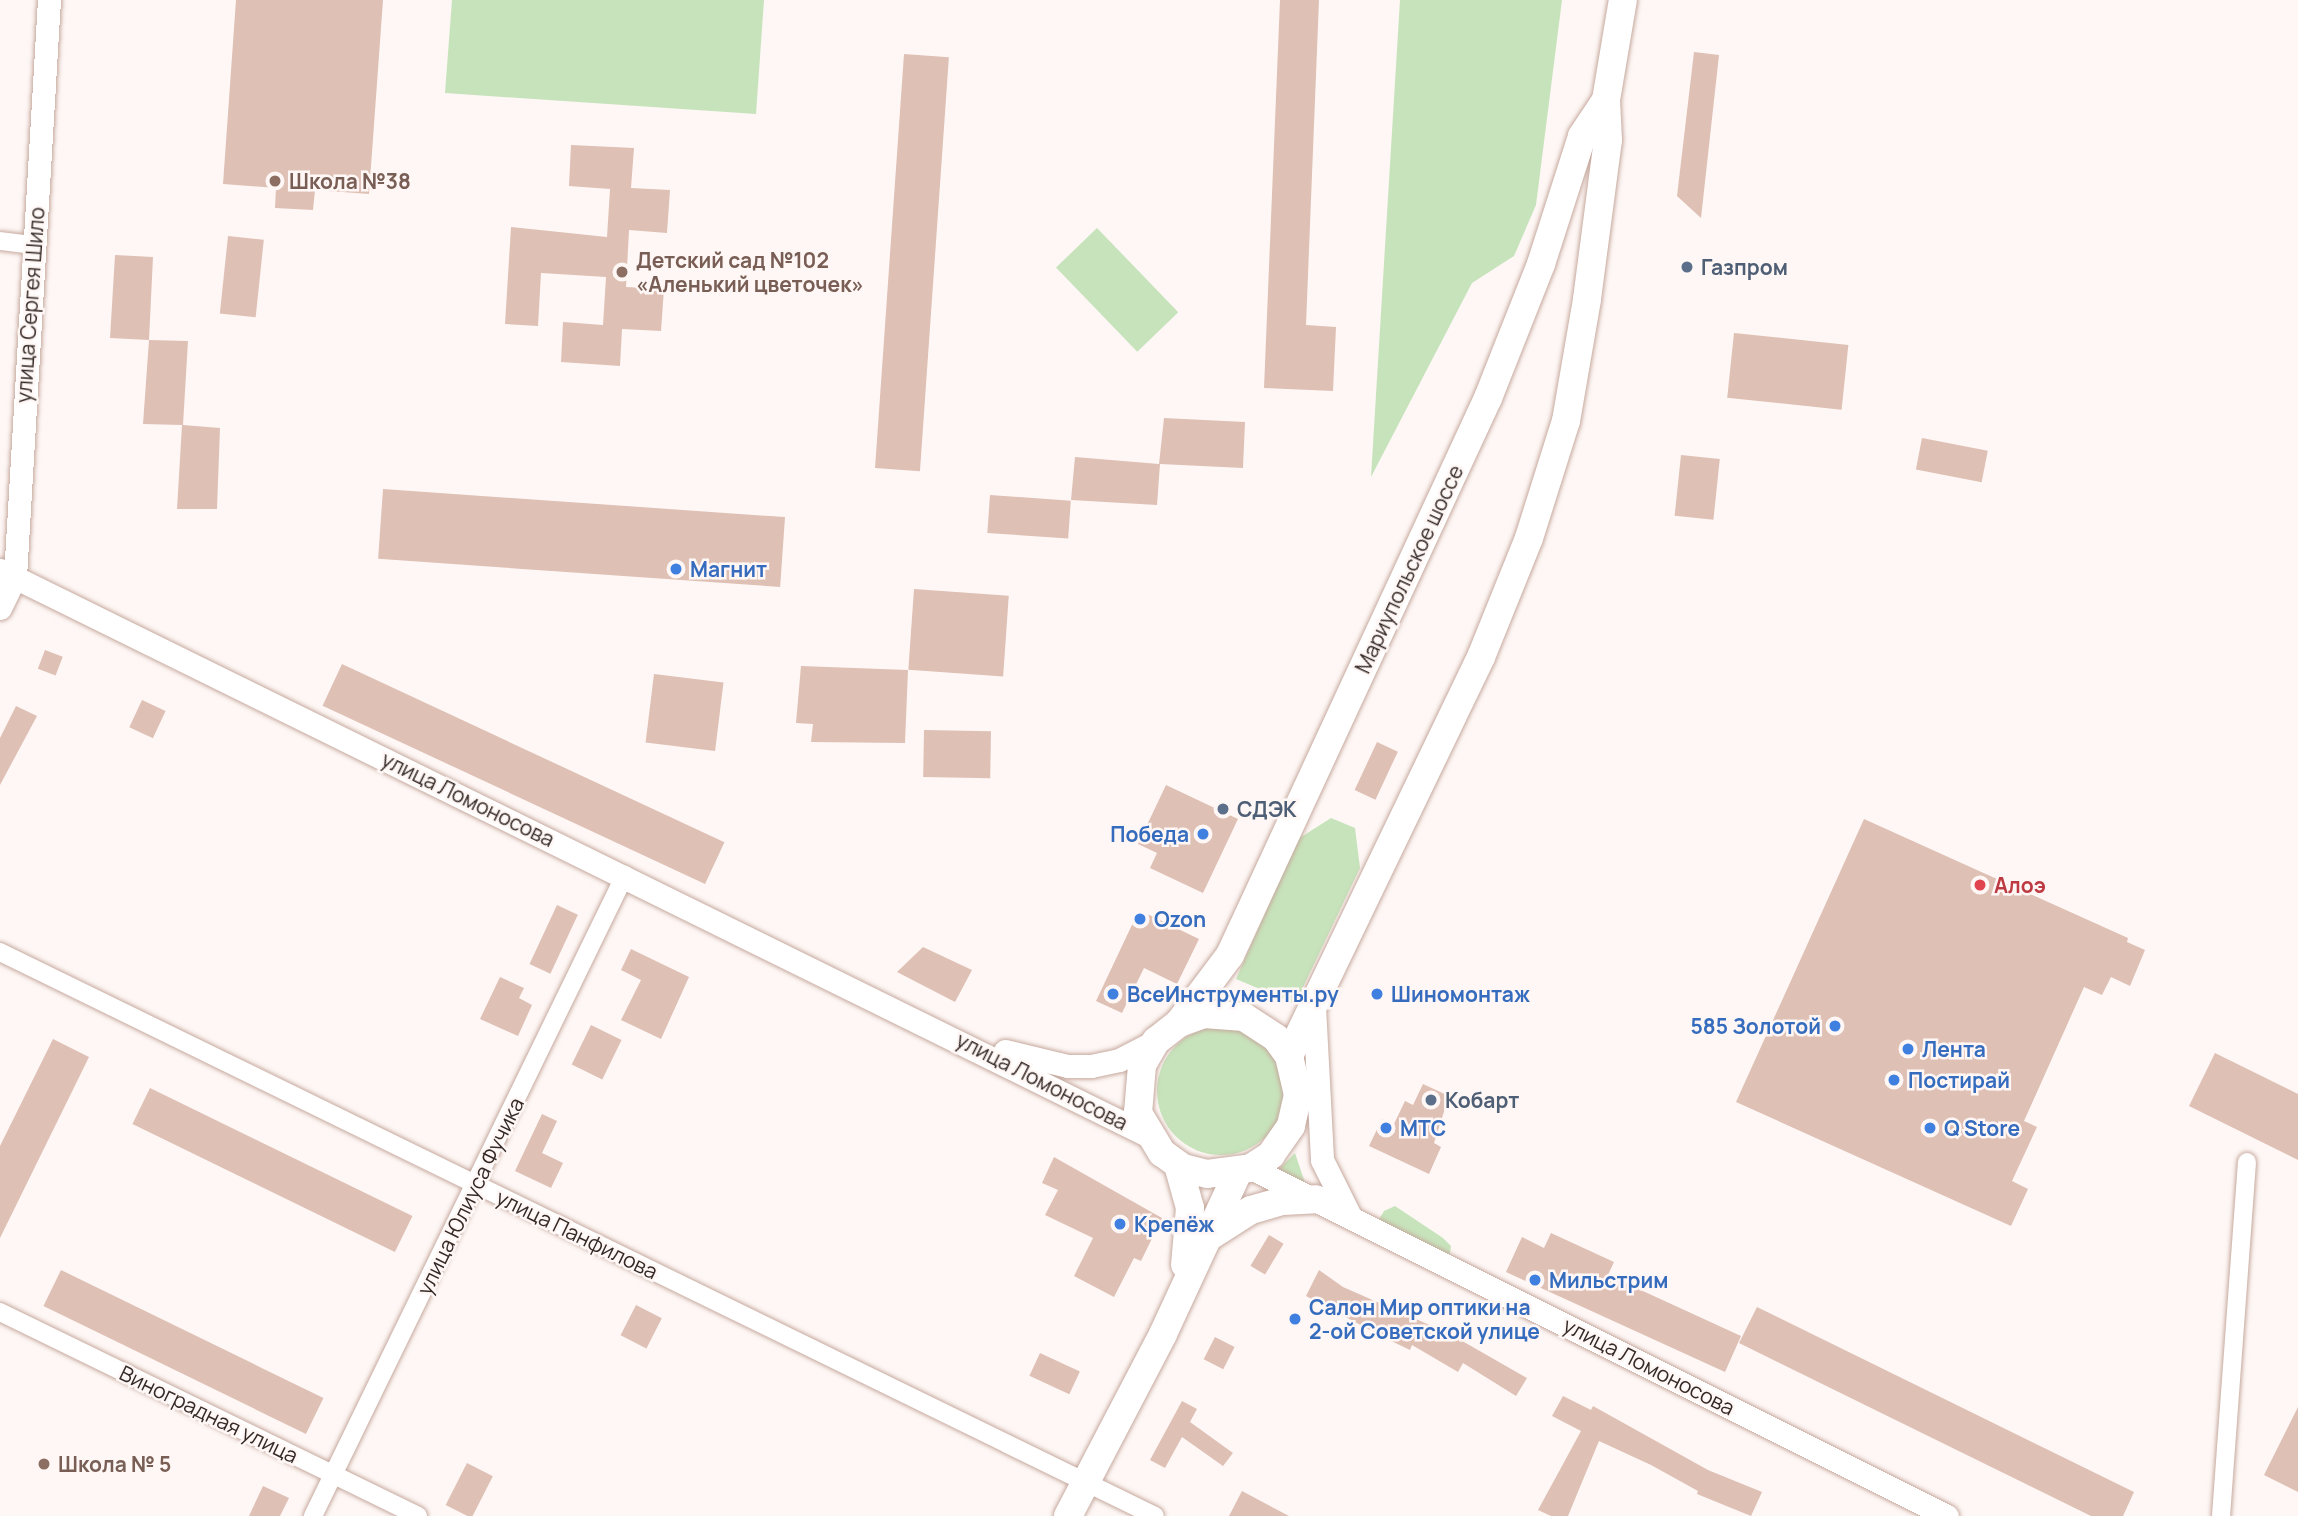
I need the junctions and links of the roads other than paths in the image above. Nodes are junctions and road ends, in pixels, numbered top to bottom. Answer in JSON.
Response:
{"nodes":[{"id":1,"x":49,"y":0,"type":"edge"},
{"id":2,"x":1623,"y":0,"type":"edge"},
{"id":3,"x":1606,"y":100,"type":"junction"},
{"id":4,"x":0,"y":241,"type":"edge"},
{"id":5,"x":33,"y":245,"type":"junction"},
{"id":6,"x":7,"y":573,"type":"edge"},
{"id":7,"x":0,"y":608,"type":"edge"},
{"id":8,"x":625,"y":875,"type":"junction"},
{"id":9,"x":0,"y":952,"type":"edge"},
{"id":10,"x":1314,"y":1004,"type":"junction"},
{"id":11,"x":1179,"y":1023,"type":"junction"},
{"id":12,"x":937,"y":1028,"type":"junction"},
{"id":13,"x":1156,"y":1041,"type":"junction"},
{"id":14,"x":1289,"y":1056,"type":"junction"},
{"id":15,"x":1147,"y":1135,"type":"junction"},
{"id":16,"x":2247,"y":1163,"type":"dead end"},
{"id":17,"x":1178,"y":1165,"type":"junction"},
{"id":18,"x":1244,"y":1170,"type":"junction"},
{"id":19,"x":475,"y":1184,"type":"junction"},
{"id":20,"x":1315,"y":1199,"type":"junction"},
{"id":21,"x":1350,"y":1216,"type":"junction"},
{"id":22,"x":1207,"y":1238,"type":"junction"},
{"id":23,"x":0,"y":1312,"type":"edge"},
{"id":24,"x":1163,"y":1334,"type":"junction"},
{"id":25,"x":334,"y":1475,"type":"junction"},
{"id":26,"x":1085,"y":1482,"type":"junction"},
{"id":27,"x":313,"y":1516,"type":"edge"},
{"id":28,"x":418,"y":1516,"type":"edge"},
{"id":29,"x":1068,"y":1516,"type":"edge"},
{"id":30,"x":1155,"y":1516,"type":"edge"},
{"id":31,"x":1947,"y":1516,"type":"edge"},
{"id":32,"x":2221,"y":1516,"type":"edge"}],
"edges":[{"from":1,"to":5,"type":"street","name":"улица Сергея Шило"},
{"from":2,"to":3,"type":"main road","name":"Мариупольское шоссе"},
{"from":3,"to":10,"type":"main road","name":"Мариупольское шоссе"},
{"from":3,"to":11,"type":"main road","name":"Мариупольское шоссе"},
{"from":4,"to":5,"type":"street"},
{"from":5,"to":6,"type":"street","name":"улица Сергея Шило"},
{"from":6,"to":7,"type":"street","name":"улица Сергея Шило"},
{"from":6,"to":8,"type":"street","name":"улица Ломоносова"},
{"from":8,"to":12,"type":"street","name":"улица Ломоносова"},
{"from":8,"to":19,"type":"street","name":"улица Юлиуса Фучика"},
{"from":9,"to":19,"type":"street","name":"улица Панфилова"},
{"from":10,"to":14,"type":"main road","name":"Мариупольское шоссе"},
{"from":10,"to":21,"type":"street"},
{"from":11,"to":13,"type":"main road"},
{"from":11,"to":14,"type":"main road"},
{"from":12,"to":13,"type":"street","name":"улица Ломоносова"},
{"from":12,"to":15,"type":"street","name":"улица Ломоносова"},
{"from":13,"to":15,"type":"main road"},
{"from":14,"to":18,"type":"main road"},
{"from":15,"to":17,"type":"main road"},
{"from":16,"to":32,"type":"street"},
{"from":17,"to":18,"type":"main road"},
{"from":17,"to":24,"type":"main road"},
{"from":18,"to":20,"type":"street","name":"улица Ломоносова"},
{"from":18,"to":22,"type":"main road"},
{"from":19,"to":25,"type":"street","name":"улица Юлиуса Фучика"},
{"from":19,"to":26,"type":"street","name":"улица Панфилова"},
{"from":20,"to":21,"type":"street","name":"улица Ломоносова"},
{"from":20,"to":22,"type":"main road"},
{"from":21,"to":31,"type":"street","name":"улица Ломоносова"},
{"from":22,"to":24,"type":"main road"},
{"from":23,"to":25,"type":"street","name":"Виноградная улица"},
{"from":24,"to":26,"type":"main road"},
{"from":25,"to":27,"type":"street","name":"улица Юлиуса Фучика"},
{"from":25,"to":28,"type":"street","name":"Виноградная улица"},
{"from":26,"to":29,"type":"main road"},
{"from":26,"to":30,"type":"street","name":"улица Панфилова"}]}
